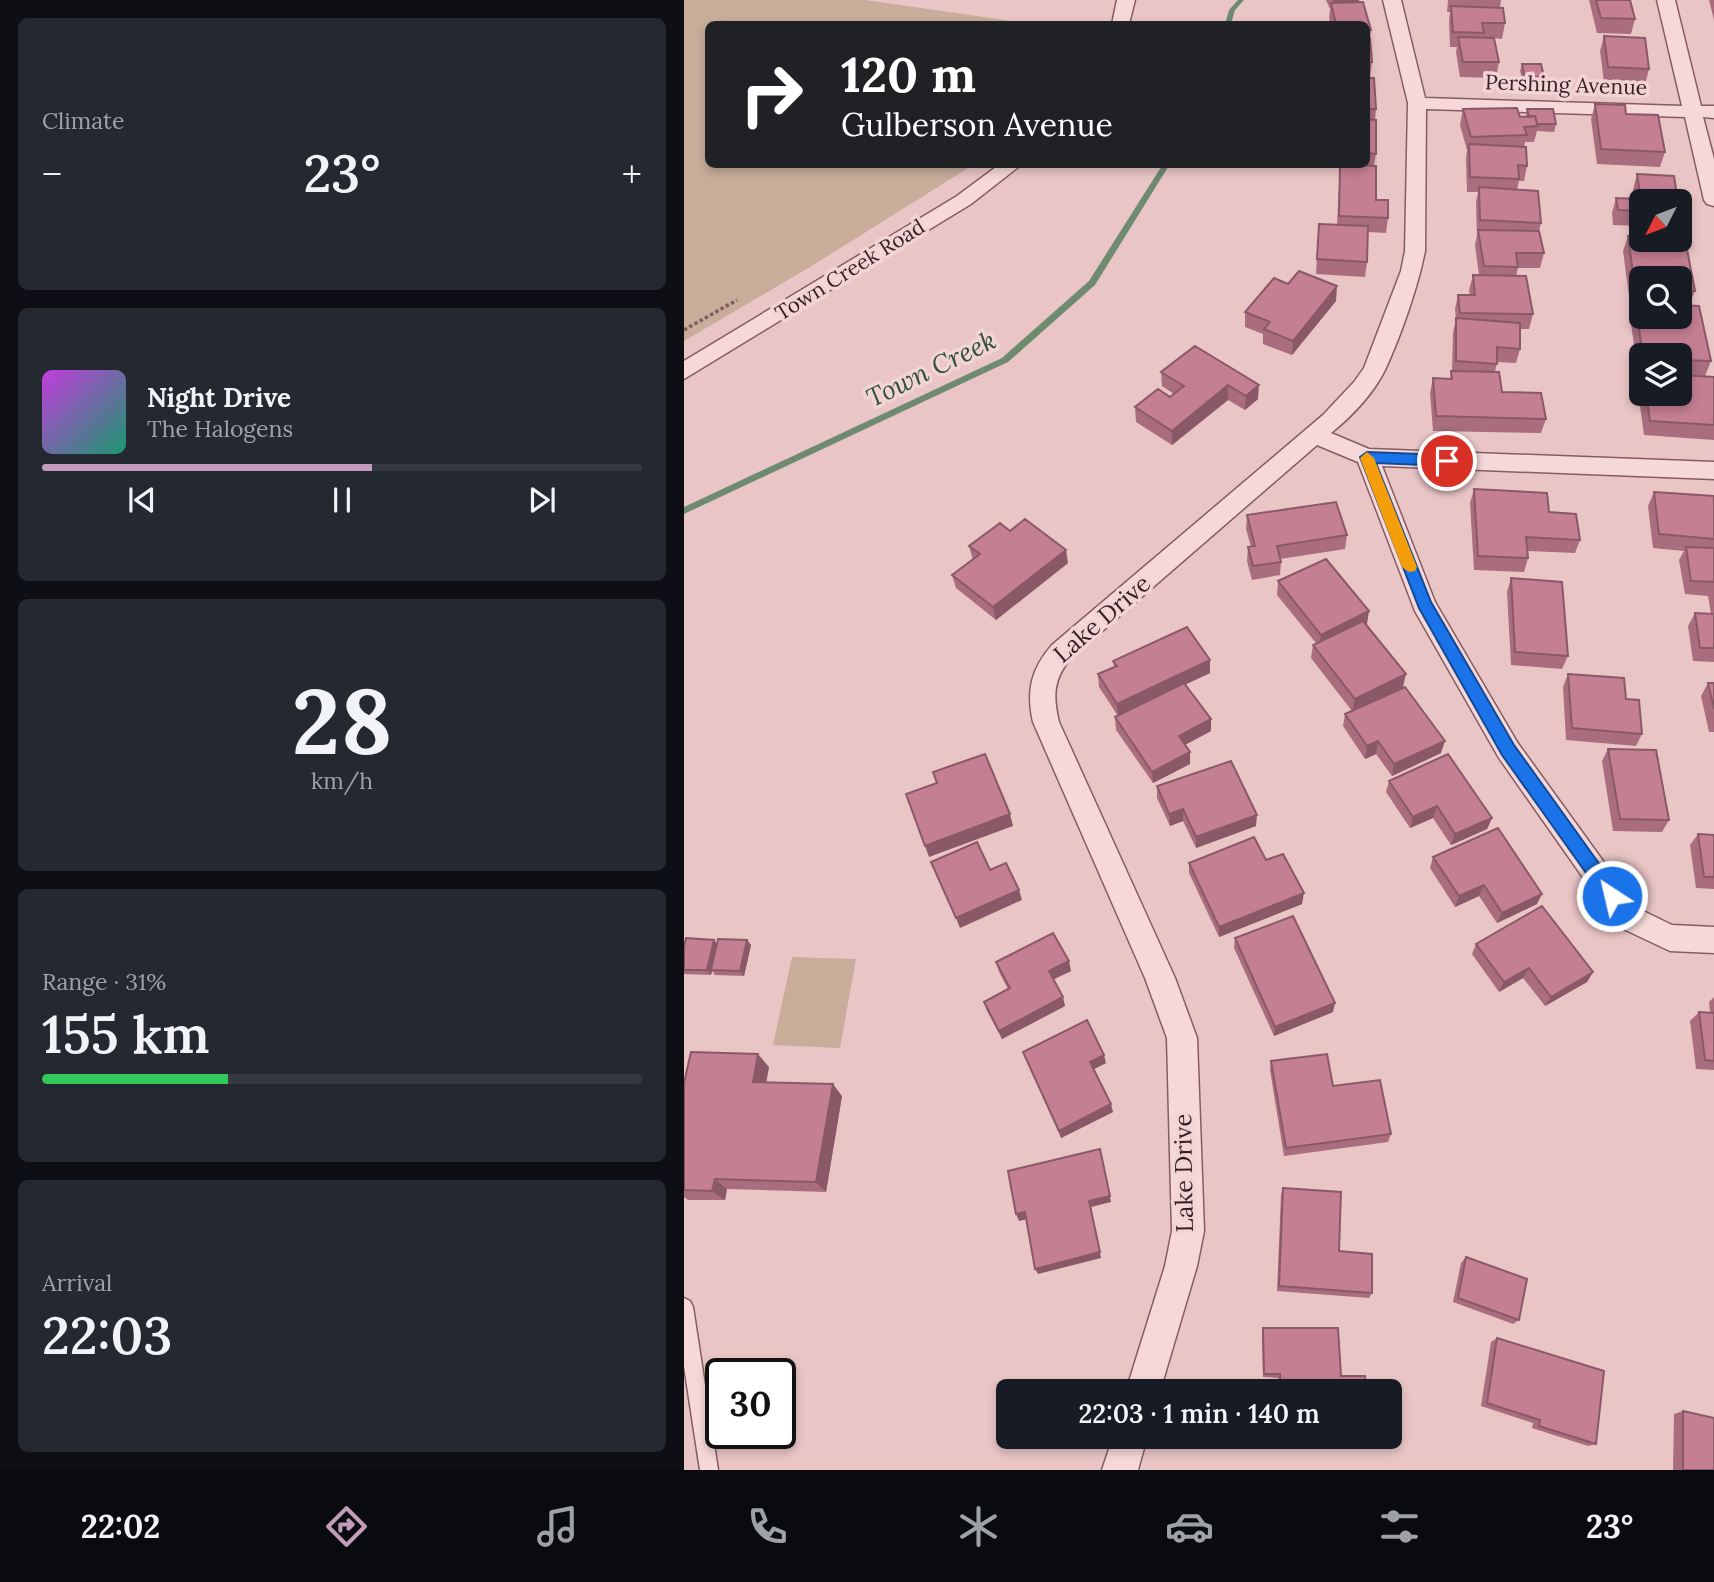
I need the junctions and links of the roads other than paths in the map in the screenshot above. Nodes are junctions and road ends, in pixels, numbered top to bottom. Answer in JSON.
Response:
{"nodes":[{"id":1,"x":1126,"y":0,"type":"edge"},
{"id":2,"x":1392,"y":0,"type":"edge"},
{"id":3,"x":1666,"y":0,"type":"edge"},
{"id":4,"x":1122,"y":21,"type":"edge"},
{"id":5,"x":1417,"y":103,"type":"junction"},
{"id":6,"x":1692,"y":111,"type":"junction"},
{"id":7,"x":1714,"y":112,"type":"edge"},
{"id":8,"x":1008,"y":168,"type":"edge"},
{"id":9,"x":1714,"y":200,"type":"edge"},
{"id":10,"x":684,"y":371,"type":"edge"},
{"id":11,"x":1314,"y":435,"type":"junction"},
{"id":12,"x":1367,"y":457,"type":"junction"},
{"id":13,"x":1714,"y":471,"type":"edge"},
{"id":14,"x":1714,"y":940,"type":"edge"},
{"id":15,"x":684,"y":1307,"type":"edge"},
{"id":16,"x":1147,"y":1379,"type":"edge"},
{"id":17,"x":1126,"y":1449,"type":"edge"},
{"id":18,"x":709,"y":1470,"type":"edge"},
{"id":19,"x":1120,"y":1470,"type":"edge"}],
"edges":[{"from":1,"to":4,"type":"street"},
{"from":2,"to":5,"type":"street","name":"Lake Drive"},
{"from":3,"to":6,"type":"street"},
{"from":5,"to":6,"type":"street","name":"Pershing Avenue"},
{"from":5,"to":11,"type":"street","name":"Lake Drive"},
{"from":6,"to":7,"type":"street","name":"Pershing Avenue"},
{"from":6,"to":9,"type":"street"},
{"from":8,"to":10,"type":"street","name":"Town Creek Road"},
{"from":11,"to":12,"type":"street"},
{"from":11,"to":16,"type":"street","name":"Lake Drive"},
{"from":12,"to":13,"type":"street"},
{"from":12,"to":14,"type":"street"},
{"from":15,"to":18,"type":"lane"},
{"from":17,"to":19,"type":"street"}]}
